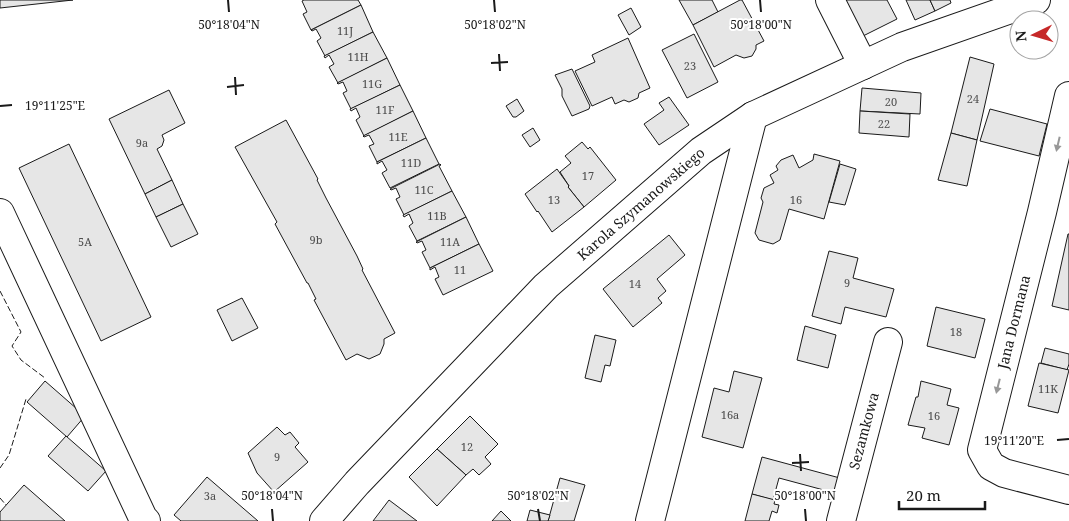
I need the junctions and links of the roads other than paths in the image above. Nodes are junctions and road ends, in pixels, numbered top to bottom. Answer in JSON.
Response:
{"nodes":[{"id":1,"x":830,"y":0,"type":"edge"},
{"id":2,"x":1036,"y":0,"type":"edge"},
{"id":3,"x":863,"y":65,"type":"junction"},
{"id":4,"x":1069,"y":96,"type":"edge"},
{"id":5,"x":753,"y":116,"type":"junction"},
{"id":6,"x":0,"y":213,"type":"edge"},
{"id":7,"x":888,"y":342,"type":"dead end"},
{"id":8,"x":1069,"y":490,"type":"edge"},
{"id":9,"x":146,"y":521,"type":"edge"},
{"id":10,"x":324,"y":521,"type":"edge"},
{"id":11,"x":650,"y":521,"type":"edge"},
{"id":12,"x":841,"y":521,"type":"edge"}],
"edges":[{"from":1,"to":3,"type":"street"},
{"from":2,"to":3,"type":"street","name":"Karola Szymanowskiego"},
{"from":3,"to":5,"type":"street","name":"Karola Szymanowskiego"},
{"from":4,"to":8,"type":"street","name":"Jana Dormana","one_way":true},
{"from":5,"to":10,"type":"street","name":"Karola Szymanowskiego"},
{"from":5,"to":11,"type":"street"},
{"from":6,"to":9,"type":"street"},
{"from":7,"to":12,"type":"street","name":"Sezamkowa"}]}
